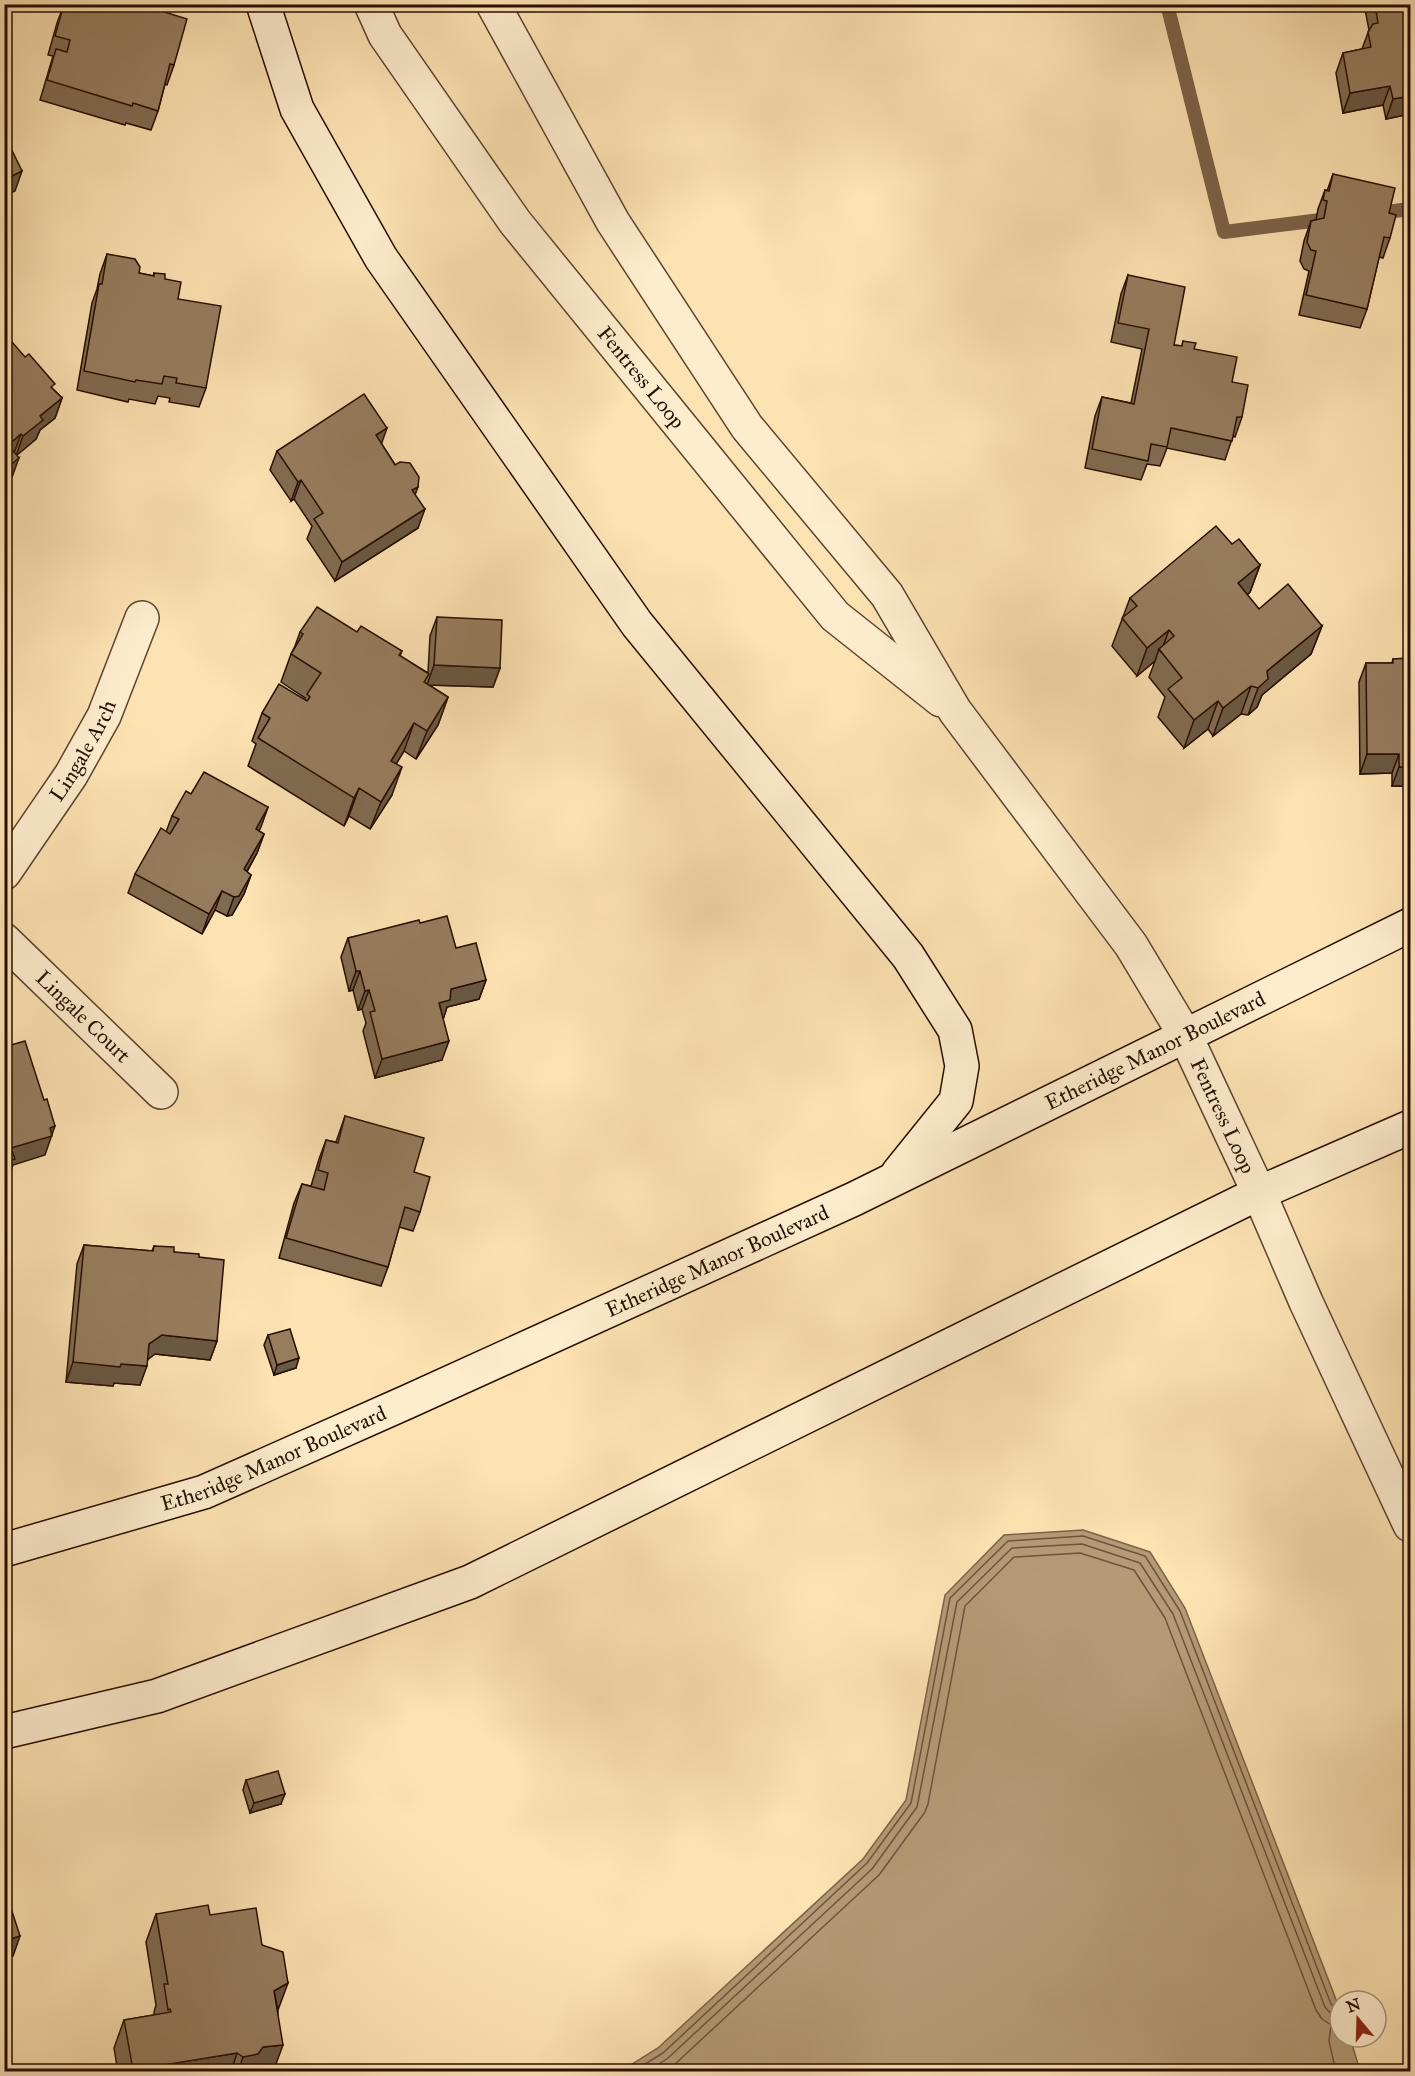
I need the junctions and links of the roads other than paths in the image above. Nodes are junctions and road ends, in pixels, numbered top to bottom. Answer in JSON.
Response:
{"nodes":[{"id":1,"x":263,"y":4,"type":"edge"},
{"id":2,"x":371,"y":4,"type":"edge"},
{"id":3,"x":493,"y":4,"type":"edge"},
{"id":4,"x":142,"y":618,"type":"dead end"},
{"id":5,"x":955,"y":711,"type":"junction"},
{"id":6,"x":4,"y":873,"type":"edge"},
{"id":7,"x":1410,"y":925,"type":"edge"},
{"id":8,"x":4,"y":940,"type":"edge"},
{"id":9,"x":1185,"y":1035,"type":"junction"},
{"id":10,"x":161,"y":1092,"type":"dead end"},
{"id":11,"x":1410,"y":1127,"type":"edge"},
{"id":12,"x":892,"y":1181,"type":"junction"},
{"id":13,"x":1259,"y":1193,"type":"junction"},
{"id":14,"x":1410,"y":1525,"type":"edge"},
{"id":15,"x":4,"y":1550,"type":"edge"},
{"id":16,"x":4,"y":1732,"type":"edge"}],
"edges":[{"from":1,"to":12,"type":"main road"},
{"from":2,"to":5,"type":"main road","name":"Fentress Loop"},
{"from":3,"to":5,"type":"main road","name":"Fentress Loop"},
{"from":4,"to":6,"type":"main road","name":"Lingale Arch"},
{"from":5,"to":9,"type":"main road","name":"Fentress Loop"},
{"from":7,"to":9,"type":"main road","name":"Etheridge Manor Boulevard"},
{"from":8,"to":10,"type":"main road","name":"Lingale Court"},
{"from":9,"to":12,"type":"main road","name":"Etheridge Manor Boulevard"},
{"from":9,"to":13,"type":"main road","name":"Fentress Loop"},
{"from":11,"to":13,"type":"main road"},
{"from":12,"to":15,"type":"main road","name":"Etheridge Manor Boulevard"},
{"from":13,"to":14,"type":"main road","name":"Fentress Loop"},
{"from":13,"to":16,"type":"main road"}]}
